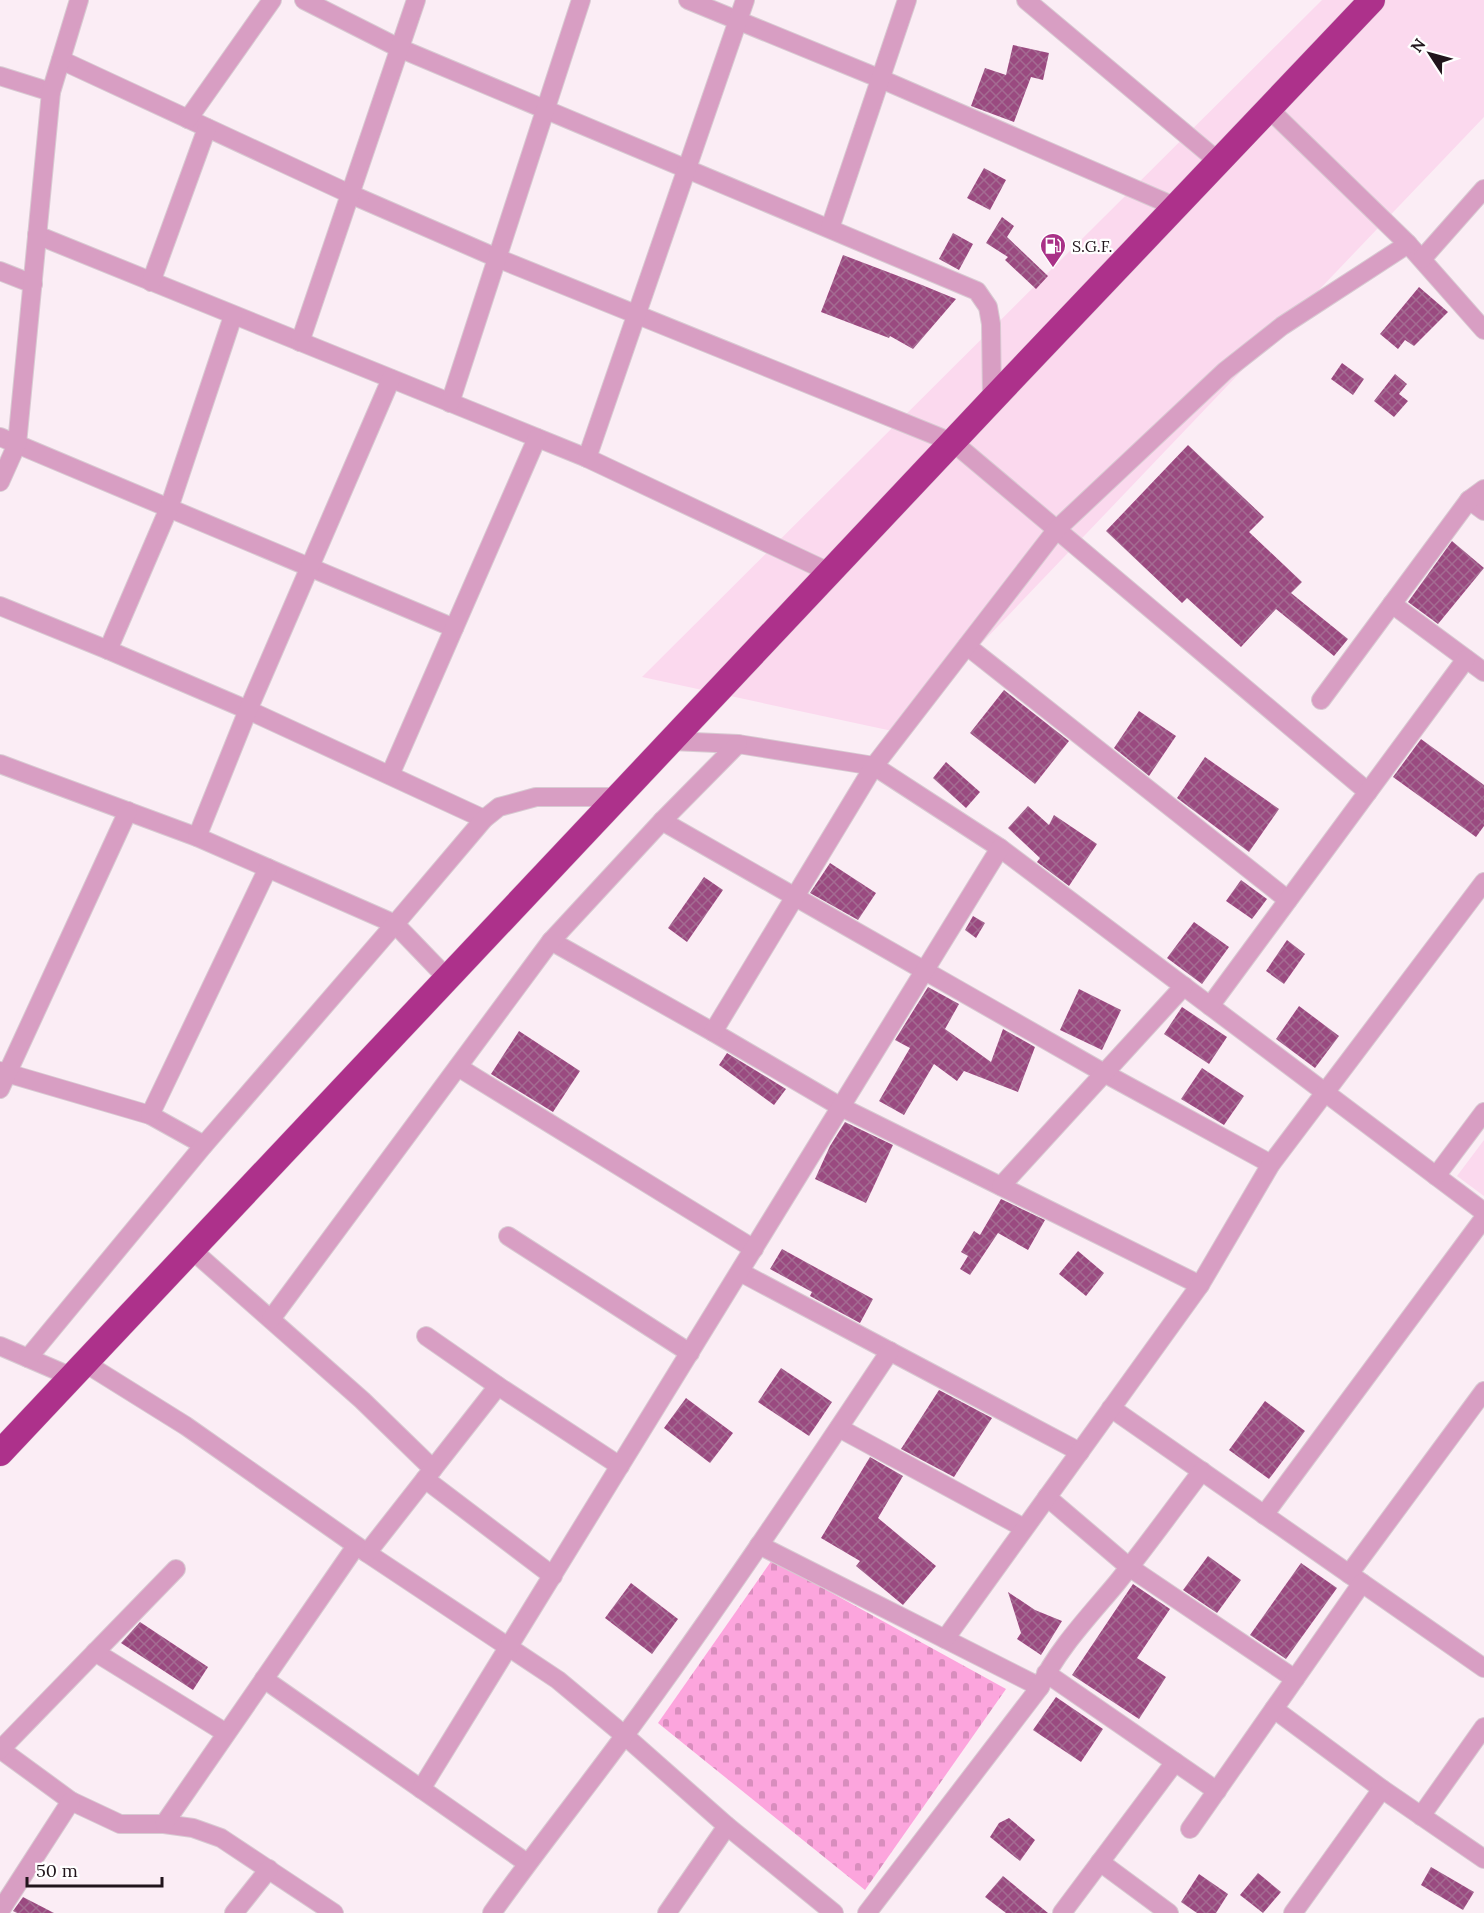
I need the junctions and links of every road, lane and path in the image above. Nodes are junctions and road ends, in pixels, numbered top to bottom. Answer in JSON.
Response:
{"nodes":[{"id":1,"x":79,"y":0,"type":"edge"},
{"id":2,"x":272,"y":0,"type":"edge"},
{"id":3,"x":304,"y":0,"type":"edge"},
{"id":4,"x":416,"y":0,"type":"edge"},
{"id":5,"x":581,"y":0,"type":"edge"},
{"id":6,"x":688,"y":0,"type":"edge"},
{"id":7,"x":745,"y":0,"type":"edge"},
{"id":8,"x":907,"y":0,"type":"edge"},
{"id":9,"x":1026,"y":0,"type":"edge"},
{"id":10,"x":1372,"y":0,"type":"edge"},
{"id":11,"x":738,"y":20,"type":"junction"},
{"id":12,"x":399,"y":48,"type":"junction"},
{"id":13,"x":61,"y":60,"type":"junction"},
{"id":14,"x":0,"y":76,"type":"edge"},
{"id":15,"x":881,"y":79,"type":"junction"},
{"id":16,"x":51,"y":92,"type":"junction"},
{"id":17,"x":545,"y":108,"type":"junction"},
{"id":18,"x":1269,"y":109,"type":"junction"},
{"id":19,"x":188,"y":119,"type":"junction"},
{"id":20,"x":207,"y":128,"type":"junction"},
{"id":21,"x":1219,"y":162,"type":"junction"},
{"id":22,"x":687,"y":168,"type":"junction"},
{"id":23,"x":1484,"y":189,"type":"edge"},
{"id":24,"x":350,"y":194,"type":"junction"},
{"id":25,"x":1176,"y":207,"type":"junction"},
{"id":26,"x":830,"y":228,"type":"junction"},
{"id":27,"x":37,"y":235,"type":"junction"},
{"id":28,"x":1408,"y":244,"type":"junction"},
{"id":29,"x":496,"y":258,"type":"junction"},
{"id":30,"x":1422,"y":259,"type":"junction"},
{"id":31,"x":0,"y":272,"type":"edge"},
{"id":32,"x":151,"y":282,"type":"junction"},
{"id":33,"x":33,"y":284,"type":"junction"},
{"id":34,"x":636,"y":315,"type":"junction"},
{"id":35,"x":233,"y":316,"type":"junction"},
{"id":36,"x":1484,"y":330,"type":"edge"},
{"id":37,"x":300,"y":342,"type":"junction"},
{"id":38,"x":391,"y":379,"type":"junction"},
{"id":39,"x":992,"y":400,"type":"junction"},
{"id":40,"x":450,"y":403,"type":"junction"},
{"id":41,"x":537,"y":438,"type":"junction"},
{"id":42,"x":8,"y":440,"type":"edge"},
{"id":43,"x":954,"y":443,"type":"junction"},
{"id":44,"x":587,"y":458,"type":"junction"},
{"id":45,"x":0,"y":482,"type":"edge"},
{"id":46,"x":1484,"y":489,"type":"edge"},
{"id":47,"x":1477,"y":506,"type":"edge"},
{"id":48,"x":169,"y":508,"type":"junction"},
{"id":49,"x":1057,"y":529,"type":"junction"},
{"id":50,"x":310,"y":567,"type":"junction"},
{"id":51,"x":831,"y":573,"type":"junction"},
{"id":52,"x":1392,"y":604,"type":"junction"},
{"id":53,"x":0,"y":606,"type":"edge"},
{"id":54,"x":454,"y":628,"type":"junction"},
{"id":55,"x":967,"y":646,"type":"junction"},
{"id":56,"x":108,"y":650,"type":"junction"},
{"id":57,"x":1466,"y":659,"type":"junction"},
{"id":58,"x":1484,"y":672,"type":"edge"},
{"id":59,"x":1321,"y":700,"type":"dead end"},
{"id":60,"x":248,"y":710,"type":"junction"},
{"id":61,"x":672,"y":741,"type":"junction"},
{"id":62,"x":738,"y":744,"type":"junction"},
{"id":63,"x":0,"y":764,"type":"edge"},
{"id":64,"x":874,"y":766,"type":"junction"},
{"id":65,"x":390,"y":775,"type":"junction"},
{"id":66,"x":1368,"y":792,"type":"junction"},
{"id":67,"x":620,"y":796,"type":"junction"},
{"id":68,"x":128,"y":811,"type":"junction"},
{"id":69,"x":484,"y":819,"type":"junction"},
{"id":70,"x":662,"y":821,"type":"junction"},
{"id":71,"x":196,"y":837,"type":"junction"},
{"id":72,"x":1000,"y":848,"type":"junction"},
{"id":73,"x":268,"y":868,"type":"junction"},
{"id":74,"x":1484,"y":882,"type":"edge"},
{"id":75,"x":795,"y":897,"type":"junction"},
{"id":76,"x":1288,"y":900,"type":"junction"},
{"id":77,"x":395,"y":924,"type":"junction"},
{"id":78,"x":550,"y":941,"type":"junction"},
{"id":79,"x":925,"y":971,"type":"junction"},
{"id":80,"x":448,"y":979,"type":"junction"},
{"id":81,"x":1184,"y":986,"type":"junction"},
{"id":82,"x":1210,"y":1006,"type":"junction"},
{"id":83,"x":713,"y":1032,"type":"junction"},
{"id":84,"x":458,"y":1066,"type":"junction"},
{"id":85,"x":1104,"y":1073,"type":"junction"},
{"id":86,"x":2,"y":1078,"type":"edge"},
{"id":87,"x":1325,"y":1093,"type":"junction"},
{"id":88,"x":841,"y":1107,"type":"junction"},
{"id":89,"x":1484,"y":1112,"type":"edge"},
{"id":90,"x":150,"y":1115,"type":"junction"},
{"id":91,"x":204,"y":1145,"type":"junction"},
{"id":92,"x":1271,"y":1164,"type":"junction"},
{"id":93,"x":1436,"y":1176,"type":"junction"},
{"id":94,"x":1001,"y":1186,"type":"junction"},
{"id":95,"x":1484,"y":1212,"type":"edge"},
{"id":96,"x":1484,"y":1218,"type":"edge"},
{"id":97,"x":508,"y":1236,"type":"dead end"},
{"id":98,"x":754,"y":1249,"type":"junction"},
{"id":99,"x":192,"y":1250,"type":"junction"},
{"id":100,"x":740,"y":1272,"type":"junction"},
{"id":101,"x":1200,"y":1285,"type":"junction"},
{"id":102,"x":271,"y":1319,"type":"junction"},
{"id":103,"x":426,"y":1336,"type":"dead end"},
{"id":104,"x":0,"y":1346,"type":"edge"},
{"id":105,"x":890,"y":1351,"type":"junction"},
{"id":106,"x":690,"y":1353,"type":"junction"},
{"id":107,"x":28,"y":1358,"type":"junction"},
{"id":108,"x":78,"y":1370,"type":"junction"},
{"id":109,"x":498,"y":1386,"type":"junction"},
{"id":110,"x":1484,"y":1391,"type":"edge"},
{"id":111,"x":1112,"y":1408,"type":"junction"},
{"id":112,"x":839,"y":1428,"type":"junction"},
{"id":113,"x":1080,"y":1452,"type":"junction"},
{"id":114,"x":0,"y":1453,"type":"edge"},
{"id":115,"x":620,"y":1466,"type":"junction"},
{"id":116,"x":1202,"y":1471,"type":"junction"},
{"id":117,"x":429,"y":1474,"type":"junction"},
{"id":118,"x":1047,"y":1497,"type":"junction"},
{"id":119,"x":1264,"y":1515,"type":"junction"},
{"id":120,"x":1024,"y":1528,"type":"junction"},
{"id":121,"x":759,"y":1545,"type":"junction"},
{"id":122,"x":361,"y":1549,"type":"junction"},
{"id":123,"x":1129,"y":1567,"type":"junction"},
{"id":124,"x":176,"y":1569,"type":"dead end"},
{"id":125,"x":553,"y":1576,"type":"junction"},
{"id":126,"x":1355,"y":1578,"type":"junction"},
{"id":127,"x":945,"y":1638,"type":"junction"},
{"id":128,"x":509,"y":1647,"type":"junction"},
{"id":129,"x":95,"y":1652,"type":"junction"},
{"id":130,"x":1484,"y":1668,"type":"edge"},
{"id":131,"x":264,"y":1679,"type":"junction"},
{"id":132,"x":1295,"y":1679,"type":"junction"},
{"id":133,"x":1043,"y":1680,"type":"junction"},
{"id":134,"x":1274,"y":1709,"type":"junction"},
{"id":135,"x":1484,"y":1727,"type":"edge"},
{"id":136,"x":226,"y":1733,"type":"junction"},
{"id":137,"x":624,"y":1735,"type":"junction"},
{"id":138,"x":0,"y":1750,"type":"edge"},
{"id":139,"x":1175,"y":1762,"type":"junction"},
{"id":140,"x":421,"y":1789,"type":"junction"},
{"id":141,"x":1382,"y":1789,"type":"junction"},
{"id":142,"x":1217,"y":1791,"type":"junction"},
{"id":143,"x":72,"y":1801,"type":"junction"},
{"id":144,"x":1421,"y":1816,"type":"junction"},
{"id":145,"x":164,"y":1824,"type":"junction"},
{"id":146,"x":727,"y":1826,"type":"junction"},
{"id":147,"x":1190,"y":1829,"type":"dead end"},
{"id":148,"x":1484,"y":1859,"type":"edge"},
{"id":149,"x":1100,"y":1862,"type":"junction"},
{"id":150,"x":527,"y":1863,"type":"junction"},
{"id":151,"x":269,"y":1869,"type":"junction"},
{"id":152,"x":0,"y":1911,"type":"edge"},
{"id":153,"x":234,"y":1913,"type":"edge"},
{"id":154,"x":334,"y":1913,"type":"edge"},
{"id":155,"x":492,"y":1913,"type":"edge"},
{"id":156,"x":667,"y":1913,"type":"edge"},
{"id":157,"x":834,"y":1913,"type":"edge"},
{"id":158,"x":867,"y":1913,"type":"edge"},
{"id":159,"x":1062,"y":1913,"type":"edge"},
{"id":160,"x":1169,"y":1913,"type":"edge"},
{"id":161,"x":1293,"y":1913,"type":"edge"}],
"edges":[{"from":1,"to":13,"type":"street"},
{"from":2,"to":19,"type":"street"},
{"from":3,"to":12,"type":"street"},
{"from":4,"to":12,"type":"street"},
{"from":5,"to":17,"type":"street"},
{"from":6,"to":11,"type":"street"},
{"from":7,"to":11,"type":"street"},
{"from":8,"to":15,"type":"street"},
{"from":9,"to":21,"type":"street"},
{"from":10,"to":18,"type":"highway"},
{"from":11,"to":15,"type":"street"},
{"from":11,"to":22,"type":"street"},
{"from":12,"to":17,"type":"street"},
{"from":12,"to":24,"type":"street"},
{"from":13,"to":16,"type":"street"},
{"from":13,"to":19,"type":"street"},
{"from":14,"to":16,"type":"street"},
{"from":15,"to":25,"type":"street"},
{"from":15,"to":26,"type":"street"},
{"from":16,"to":27,"type":"street"},
{"from":17,"to":22,"type":"street"},
{"from":17,"to":29,"type":"street"},
{"from":18,"to":21,"type":"highway"},
{"from":18,"to":28,"type":"street"},
{"from":19,"to":20,"type":"street"},
{"from":20,"to":24,"type":"street"},
{"from":20,"to":32,"type":"street"},
{"from":21,"to":25,"type":"highway"},
{"from":22,"to":26,"type":"street"},
{"from":22,"to":34,"type":"street"},
{"from":23,"to":30,"type":"street"},
{"from":24,"to":29,"type":"street"},
{"from":24,"to":37,"type":"street"},
{"from":25,"to":39,"type":"highway"},
{"from":26,"to":39,"type":"street"},
{"from":27,"to":32,"type":"street"},
{"from":27,"to":33,"type":"street"},
{"from":28,"to":30,"type":"street"},
{"from":28,"to":49,"type":"street"},
{"from":29,"to":34,"type":"street"},
{"from":29,"to":40,"type":"street"},
{"from":30,"to":36,"type":"street"},
{"from":31,"to":33,"type":"street"},
{"from":32,"to":35,"type":"street"},
{"from":33,"to":42,"type":"street"},
{"from":34,"to":43,"type":"street"},
{"from":34,"to":44,"type":"street"},
{"from":35,"to":37,"type":"street"},
{"from":35,"to":48,"type":"street"},
{"from":37,"to":38,"type":"street"},
{"from":38,"to":40,"type":"street"},
{"from":38,"to":50,"type":"street"},
{"from":39,"to":43,"type":"highway"},
{"from":40,"to":41,"type":"street"},
{"from":41,"to":44,"type":"street"},
{"from":41,"to":54,"type":"street"},
{"from":42,"to":45,"type":"street"},
{"from":42,"to":48,"type":"street"},
{"from":43,"to":49,"type":"street"},
{"from":43,"to":51,"type":"highway"},
{"from":44,"to":51,"type":"street"},
{"from":46,"to":47,"type":"street"},
{"from":47,"to":52,"type":"street"},
{"from":48,"to":50,"type":"street"},
{"from":48,"to":56,"type":"street"},
{"from":49,"to":55,"type":"street"},
{"from":49,"to":66,"type":"street"},
{"from":50,"to":54,"type":"street"},
{"from":50,"to":60,"type":"street"},
{"from":51,"to":61,"type":"highway"},
{"from":52,"to":57,"type":"street"},
{"from":52,"to":59,"type":"street"},
{"from":53,"to":56,"type":"street"},
{"from":54,"to":65,"type":"street"},
{"from":55,"to":64,"type":"street"},
{"from":55,"to":76,"type":"street"},
{"from":56,"to":60,"type":"street"},
{"from":57,"to":58,"type":"street"},
{"from":57,"to":66,"type":"street"},
{"from":60,"to":65,"type":"street"},
{"from":60,"to":71,"type":"street"},
{"from":61,"to":62,"type":"street"},
{"from":61,"to":67,"type":"highway"},
{"from":62,"to":64,"type":"street"},
{"from":62,"to":70,"type":"street"},
{"from":63,"to":68,"type":"street"},
{"from":64,"to":72,"type":"street"},
{"from":64,"to":75,"type":"street"},
{"from":65,"to":69,"type":"street"},
{"from":66,"to":76,"type":"street"},
{"from":67,"to":69,"type":"street"},
{"from":67,"to":80,"type":"highway"},
{"from":68,"to":71,"type":"street"},
{"from":68,"to":86,"type":"street"},
{"from":69,"to":77,"type":"street"},
{"from":70,"to":75,"type":"street"},
{"from":70,"to":78,"type":"street"},
{"from":71,"to":73,"type":"street"},
{"from":72,"to":79,"type":"street"},
{"from":72,"to":81,"type":"street"},
{"from":73,"to":77,"type":"street"},
{"from":73,"to":90,"type":"street"},
{"from":74,"to":87,"type":"street"},
{"from":75,"to":79,"type":"street"},
{"from":75,"to":83,"type":"street"},
{"from":76,"to":82,"type":"street"},
{"from":77,"to":80,"type":"street"},
{"from":77,"to":91,"type":"street"},
{"from":78,"to":83,"type":"street"},
{"from":78,"to":84,"type":"street"},
{"from":79,"to":85,"type":"street"},
{"from":79,"to":88,"type":"street"},
{"from":80,"to":99,"type":"highway"},
{"from":81,"to":82,"type":"street"},
{"from":81,"to":85,"type":"street"},
{"from":82,"to":87,"type":"street"},
{"from":83,"to":88,"type":"street"},
{"from":84,"to":98,"type":"street"},
{"from":84,"to":102,"type":"street"},
{"from":85,"to":92,"type":"street"},
{"from":85,"to":94,"type":"street"},
{"from":86,"to":90,"type":"street"},
{"from":87,"to":92,"type":"street"},
{"from":87,"to":93,"type":"street"},
{"from":88,"to":94,"type":"street"},
{"from":88,"to":98,"type":"street"},
{"from":89,"to":93,"type":"street"},
{"from":90,"to":91,"type":"street"},
{"from":91,"to":107,"type":"street"},
{"from":92,"to":101,"type":"street"},
{"from":93,"to":95,"type":"street"},
{"from":94,"to":101,"type":"street"},
{"from":96,"to":119,"type":"street"},
{"from":97,"to":106,"type":"street"},
{"from":98,"to":100,"type":"street"},
{"from":99,"to":102,"type":"street"},
{"from":99,"to":108,"type":"highway"},
{"from":100,"to":105,"type":"street"},
{"from":100,"to":106,"type":"street"},
{"from":101,"to":111,"type":"street"},
{"from":102,"to":117,"type":"street"},
{"from":103,"to":109,"type":"street"},
{"from":104,"to":107,"type":"street"},
{"from":105,"to":112,"type":"street"},
{"from":105,"to":113,"type":"street"},
{"from":106,"to":115,"type":"street"},
{"from":107,"to":108,"type":"street"},
{"from":108,"to":114,"type":"highway"},
{"from":108,"to":122,"type":"street"},
{"from":109,"to":115,"type":"street"},
{"from":109,"to":117,"type":"street"},
{"from":110,"to":126,"type":"street"},
{"from":111,"to":113,"type":"street"},
{"from":111,"to":116,"type":"street"},
{"from":112,"to":120,"type":"street"},
{"from":112,"to":121,"type":"street"},
{"from":113,"to":118,"type":"street"},
{"from":115,"to":125,"type":"street"},
{"from":116,"to":119,"type":"street"},
{"from":116,"to":123,"type":"street"},
{"from":117,"to":122,"type":"street"},
{"from":117,"to":125,"type":"street"},
{"from":118,"to":120,"type":"street"},
{"from":118,"to":123,"type":"street"},
{"from":119,"to":126,"type":"street"},
{"from":120,"to":127,"type":"street"},
{"from":121,"to":127,"type":"street"},
{"from":121,"to":137,"type":"street"},
{"from":122,"to":128,"type":"street"},
{"from":122,"to":131,"type":"street"},
{"from":123,"to":132,"type":"street"},
{"from":123,"to":133,"type":"street"},
{"from":124,"to":129,"type":"street"},
{"from":125,"to":128,"type":"street"},
{"from":126,"to":130,"type":"street"},
{"from":126,"to":132,"type":"street"},
{"from":127,"to":133,"type":"street"},
{"from":128,"to":137,"type":"street"},
{"from":128,"to":140,"type":"street"},
{"from":129,"to":136,"type":"street"},
{"from":129,"to":138,"type":"street"},
{"from":131,"to":136,"type":"street"},
{"from":131,"to":140,"type":"street"},
{"from":132,"to":134,"type":"street"},
{"from":133,"to":139,"type":"street"},
{"from":133,"to":158,"type":"street"},
{"from":134,"to":141,"type":"street"},
{"from":134,"to":142,"type":"street"},
{"from":135,"to":144,"type":"street"},
{"from":136,"to":145,"type":"street"},
{"from":137,"to":146,"type":"street"},
{"from":137,"to":150,"type":"street"},
{"from":138,"to":143,"type":"street"},
{"from":139,"to":142,"type":"street"},
{"from":139,"to":149,"type":"street"},
{"from":140,"to":150,"type":"street"},
{"from":141,"to":144,"type":"street"},
{"from":141,"to":161,"type":"street"},
{"from":142,"to":147,"type":"street"},
{"from":143,"to":145,"type":"street"},
{"from":143,"to":152,"type":"street"},
{"from":144,"to":148,"type":"street"},
{"from":145,"to":151,"type":"street"},
{"from":146,"to":156,"type":"street"},
{"from":146,"to":157,"type":"street"},
{"from":149,"to":159,"type":"street"},
{"from":149,"to":160,"type":"street"},
{"from":150,"to":155,"type":"street"},
{"from":151,"to":153,"type":"street"},
{"from":151,"to":154,"type":"street"}]}
